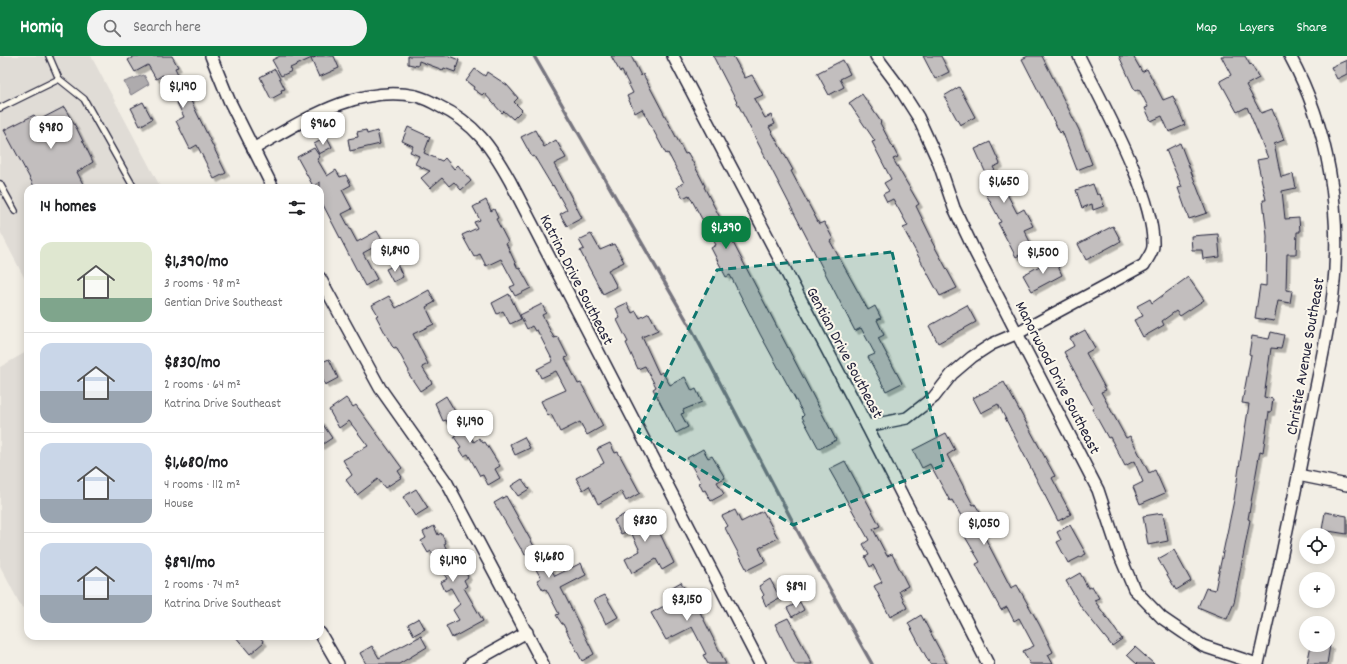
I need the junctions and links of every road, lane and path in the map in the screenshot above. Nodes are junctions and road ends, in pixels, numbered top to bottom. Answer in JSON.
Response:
{"nodes":[{"id":1,"x":50,"y":56,"type":"edge"},
{"id":2,"x":211,"y":56,"type":"edge"},
{"id":3,"x":673,"y":56,"type":"edge"},
{"id":4,"x":876,"y":56,"type":"edge"},
{"id":5,"x":1079,"y":56,"type":"edge"},
{"id":6,"x":1290,"y":56,"type":"edge"},
{"id":7,"x":60,"y":79,"type":"junction"},
{"id":8,"x":0,"y":108,"type":"edge"},
{"id":9,"x":253,"y":149,"type":"junction"},
{"id":10,"x":0,"y":184,"type":"edge"},
{"id":11,"x":132,"y":184,"type":"edge"},
{"id":12,"x":271,"y":184,"type":"edge"},
{"id":13,"x":15,"y":211,"type":"dead end"},
{"id":14,"x":324,"y":285,"type":"edge"},
{"id":15,"x":1018,"y":333,"type":"junction"},
{"id":16,"x":867,"y":426,"type":"junction"},
{"id":17,"x":1298,"y":475,"type":"junction"},
{"id":18,"x":1347,"y":485,"type":"edge"},
{"id":19,"x":526,"y":632,"type":"junction"},
{"id":20,"x":324,"y":640,"type":"edge"},
{"id":21,"x":338,"y":664,"type":"edge"},
{"id":22,"x":470,"y":664,"type":"edge"},
{"id":23,"x":543,"y":664,"type":"edge"},
{"id":24,"x":760,"y":664,"type":"edge"},
{"id":25,"x":988,"y":664,"type":"edge"},
{"id":26,"x":1257,"y":664,"type":"edge"}],
"edges":[{"from":1,"to":7,"type":"lane"},
{"from":2,"to":9,"type":"street"},
{"from":3,"to":16,"type":"street","name":"Gentian Drive Southeast"},
{"from":4,"to":15,"type":"street","name":"Manorwood Drive Southeast"},
{"from":5,"to":15,"type":"street"},
{"from":6,"to":17,"type":"street","name":"Christie Avenue Southeast"},
{"from":7,"to":8,"type":"lane"},
{"from":7,"to":11,"type":"lane"},
{"from":9,"to":12,"type":"street"},
{"from":9,"to":24,"type":"street","name":"Katrina Drive Southeast"},
{"from":10,"to":13,"type":"lane"},
{"from":14,"to":19,"type":"street"},
{"from":15,"to":16,"type":"street"},
{"from":15,"to":26,"type":"street","name":"Manorwood Drive Southeast"},
{"from":16,"to":25,"type":"street","name":"Gentian Drive Southeast"},
{"from":17,"to":18,"type":"street"},
{"from":17,"to":26,"type":"street","name":"Christie Avenue Southeast"},
{"from":19,"to":22,"type":"street"},
{"from":19,"to":23,"type":"street"},
{"from":20,"to":21,"type":"street"}]}
